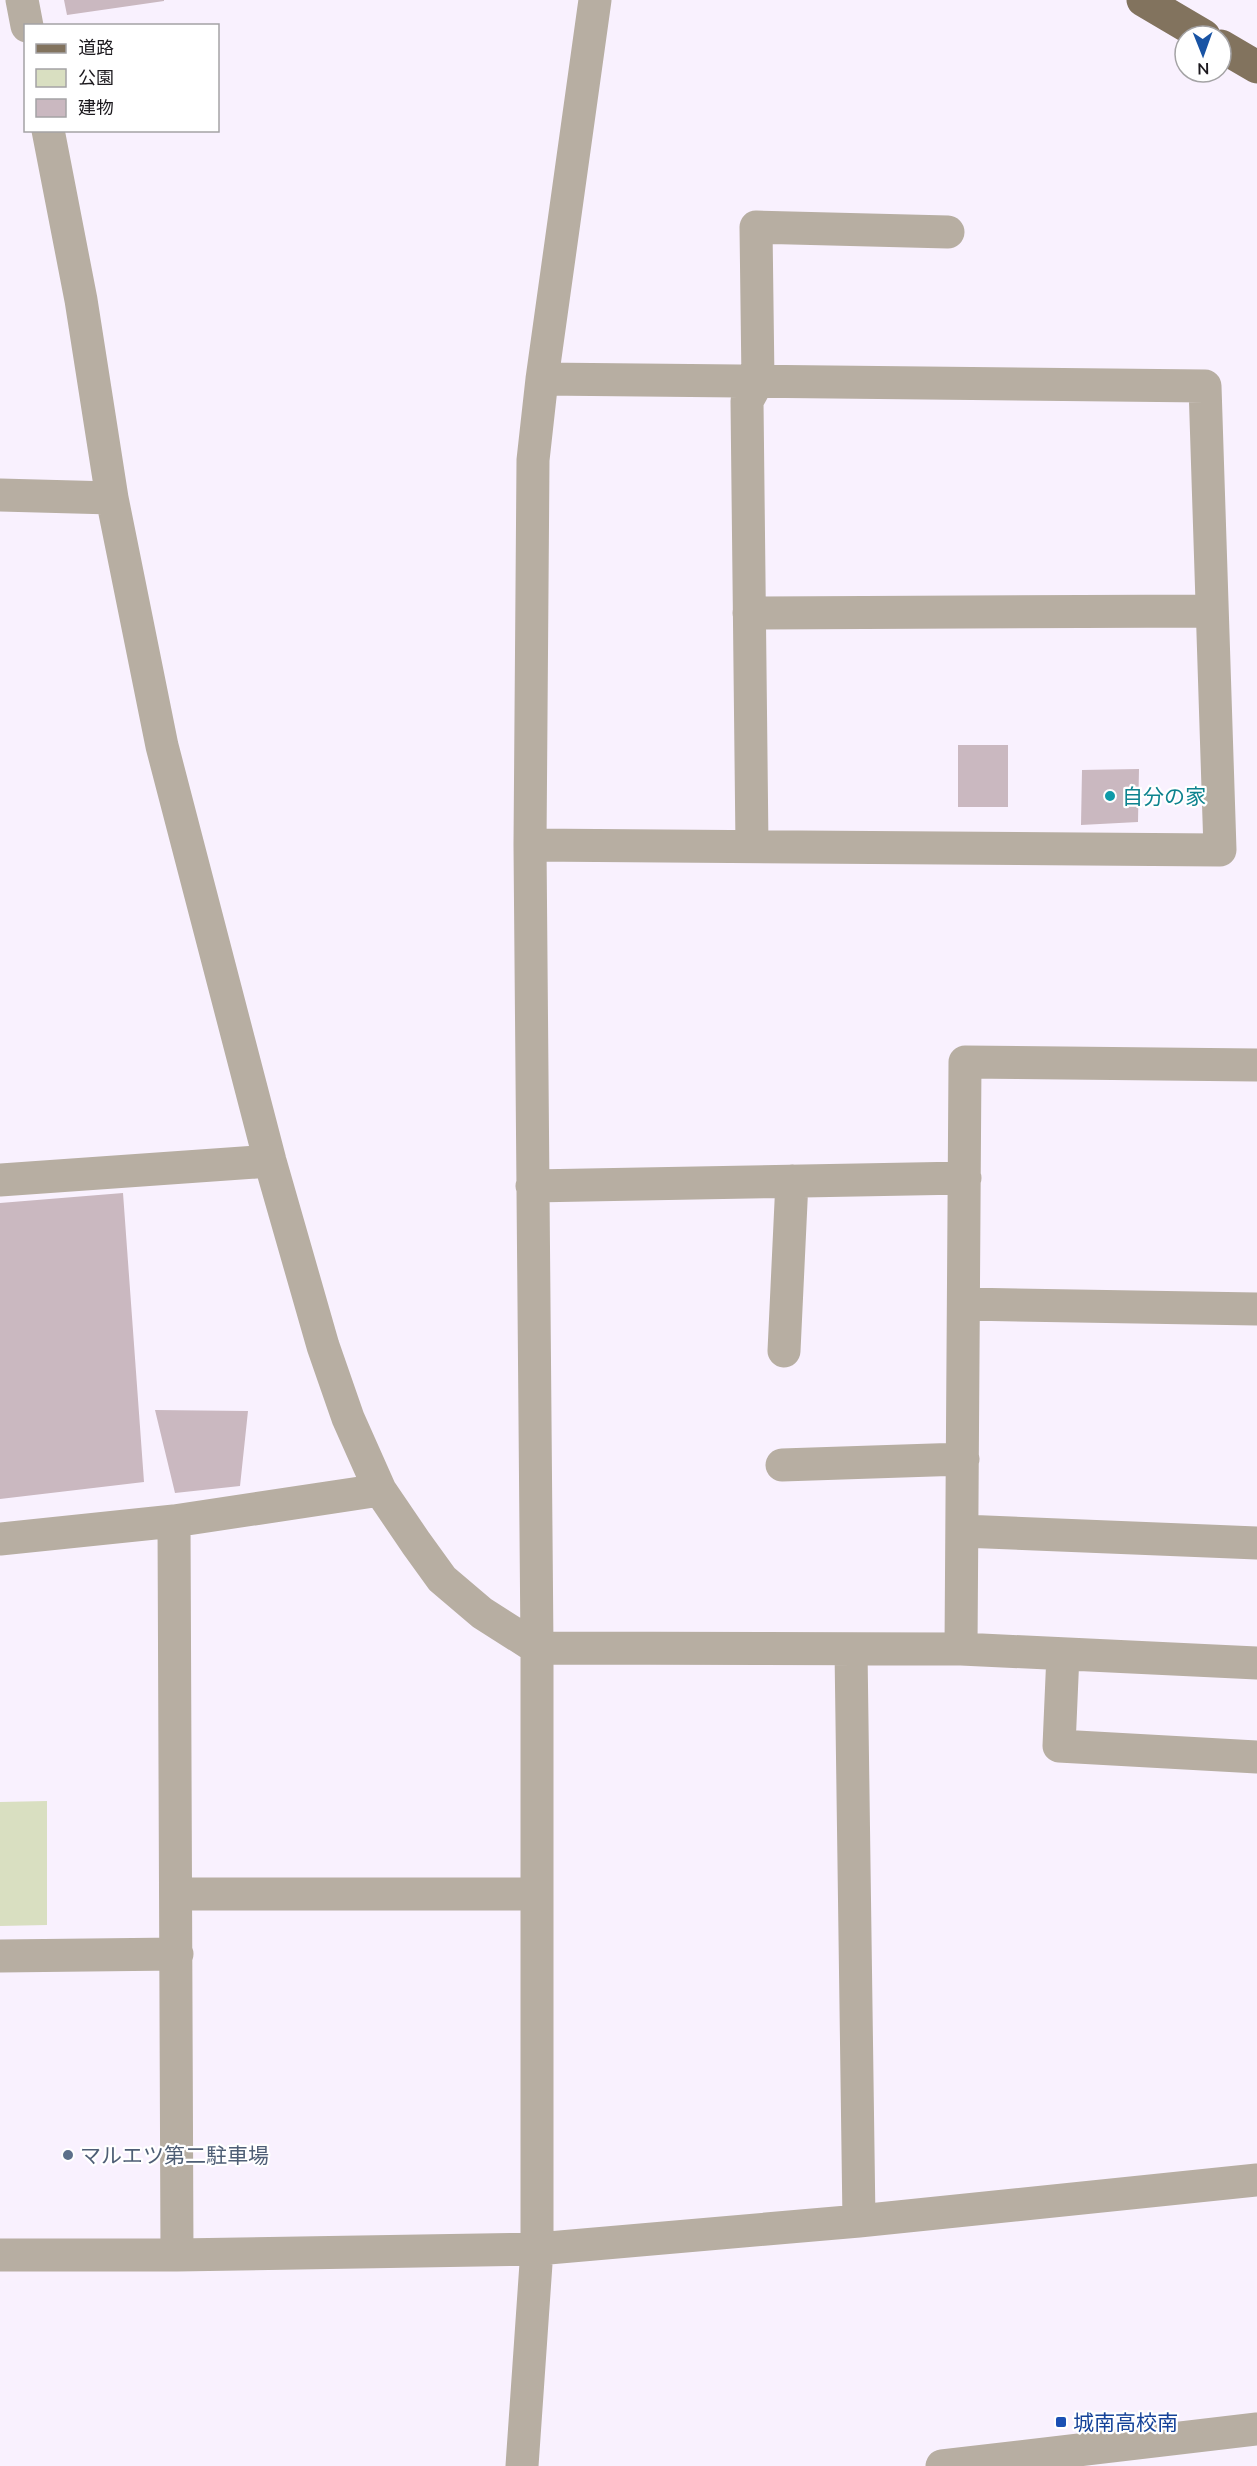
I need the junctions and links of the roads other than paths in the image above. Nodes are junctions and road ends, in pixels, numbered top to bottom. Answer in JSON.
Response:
{"nodes":[{"id":1,"x":22,"y":0,"type":"edge"},
{"id":2,"x":595,"y":0,"type":"edge"},
{"id":3,"x":1143,"y":0,"type":"edge"},
{"id":4,"x":27,"y":24,"type":"edge"},
{"id":5,"x":1184,"y":24,"type":"edge"},
{"id":6,"x":1233,"y":53,"type":"edge"},
{"id":7,"x":1257,"y":67,"type":"edge"},
{"id":8,"x":48,"y":132,"type":"edge"},
{"id":9,"x":948,"y":232,"type":"dead end"},
{"id":10,"x":542,"y":379,"type":"junction"},
{"id":11,"x":758,"y":381,"type":"junction"},
{"id":12,"x":0,"y":495,"type":"edge"},
{"id":13,"x":112,"y":498,"type":"junction"},
{"id":14,"x":1212,"y":611,"type":"junction"},
{"id":15,"x":749,"y":613,"type":"junction"},
{"id":16,"x":530,"y":844,"type":"junction"},
{"id":17,"x":752,"y":846,"type":"junction"},
{"id":18,"x":1257,"y":1065,"type":"edge"},
{"id":19,"x":270,"y":1161,"type":"junction"},
{"id":20,"x":965,"y":1178,"type":"junction"},
{"id":21,"x":0,"y":1180,"type":"edge"},
{"id":22,"x":792,"y":1181,"type":"junction"},
{"id":23,"x":532,"y":1186,"type":"junction"},
{"id":24,"x":964,"y":1304,"type":"junction"},
{"id":25,"x":1257,"y":1309,"type":"edge"},
{"id":26,"x":784,"y":1351,"type":"dead end"},
{"id":27,"x":963,"y":1459,"type":"junction"},
{"id":28,"x":782,"y":1465,"type":"dead end"},
{"id":29,"x":380,"y":1490,"type":"junction"},
{"id":30,"x":174,"y":1521,"type":"junction"},
{"id":31,"x":963,"y":1531,"type":"junction"},
{"id":32,"x":0,"y":1539,"type":"edge"},
{"id":33,"x":1257,"y":1543,"type":"edge"},
{"id":34,"x":537,"y":1648,"type":"junction"},
{"id":35,"x":962,"y":1649,"type":"junction"},
{"id":36,"x":851,"y":1650,"type":"junction"},
{"id":37,"x":1063,"y":1654,"type":"junction"},
{"id":38,"x":1257,"y":1663,"type":"edge"},
{"id":39,"x":1257,"y":1757,"type":"edge"},
{"id":40,"x":176,"y":1894,"type":"junction"},
{"id":41,"x":537,"y":1894,"type":"junction"},
{"id":42,"x":177,"y":1954,"type":"junction"},
{"id":43,"x":0,"y":1956,"type":"edge"},
{"id":44,"x":1257,"y":2181,"type":"edge"},
{"id":45,"x":859,"y":2221,"type":"junction"},
{"id":46,"x":537,"y":2250,"type":"junction"},
{"id":47,"x":0,"y":2255,"type":"edge"},
{"id":48,"x":177,"y":2255,"type":"junction"},
{"id":49,"x":1257,"y":2428,"type":"edge"},
{"id":50,"x":522,"y":2466,"type":"edge"},
{"id":51,"x":942,"y":2466,"type":"edge"}],
"edges":[{"from":1,"to":4,"type":"street"},
{"from":2,"to":10,"type":"street"},
{"from":3,"to":5,"type":"main road"},
{"from":6,"to":7,"type":"main road"},
{"from":8,"to":13,"type":"street"},
{"from":9,"to":11,"type":"street"},
{"from":10,"to":11,"type":"street"},
{"from":10,"to":16,"type":"street"},
{"from":11,"to":14,"type":"street"},
{"from":11,"to":15,"type":"street"},
{"from":12,"to":13,"type":"street"},
{"from":13,"to":19,"type":"street"},
{"from":14,"to":15,"type":"street"},
{"from":14,"to":17,"type":"street"},
{"from":15,"to":17,"type":"street"},
{"from":16,"to":17,"type":"street"},
{"from":16,"to":23,"type":"street"},
{"from":18,"to":20,"type":"street"},
{"from":19,"to":21,"type":"street"},
{"from":19,"to":29,"type":"street"},
{"from":20,"to":22,"type":"street"},
{"from":20,"to":24,"type":"street"},
{"from":22,"to":23,"type":"street"},
{"from":22,"to":26,"type":"street"},
{"from":23,"to":34,"type":"street"},
{"from":24,"to":25,"type":"street"},
{"from":24,"to":27,"type":"street"},
{"from":27,"to":28,"type":"street"},
{"from":27,"to":31,"type":"street"},
{"from":29,"to":30,"type":"street"},
{"from":29,"to":34,"type":"street"},
{"from":30,"to":32,"type":"street"},
{"from":30,"to":40,"type":"street"},
{"from":31,"to":33,"type":"street"},
{"from":31,"to":35,"type":"street"},
{"from":34,"to":36,"type":"street"},
{"from":34,"to":41,"type":"street"},
{"from":35,"to":36,"type":"street"},
{"from":35,"to":37,"type":"street"},
{"from":36,"to":45,"type":"street"},
{"from":37,"to":38,"type":"street"},
{"from":37,"to":39,"type":"street"},
{"from":40,"to":41,"type":"street"},
{"from":40,"to":42,"type":"street"},
{"from":41,"to":46,"type":"street"},
{"from":42,"to":43,"type":"street"},
{"from":42,"to":48,"type":"street"},
{"from":44,"to":45,"type":"street"},
{"from":45,"to":46,"type":"street"},
{"from":46,"to":48,"type":"street"},
{"from":46,"to":50,"type":"street"},
{"from":47,"to":48,"type":"street"},
{"from":49,"to":51,"type":"street"}]}
